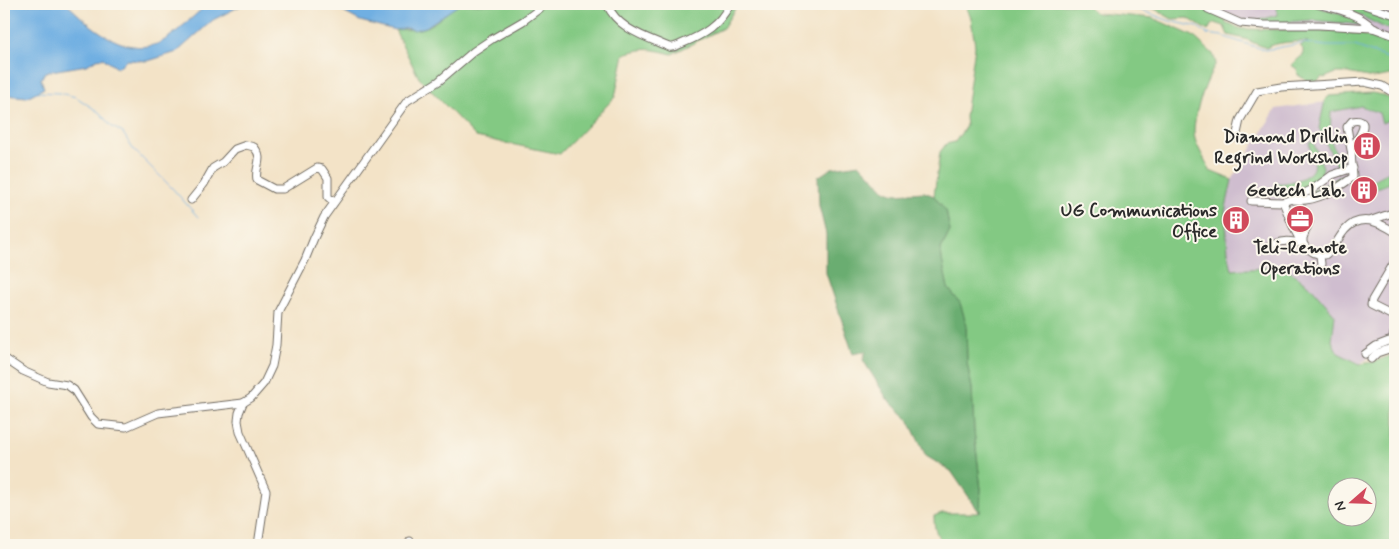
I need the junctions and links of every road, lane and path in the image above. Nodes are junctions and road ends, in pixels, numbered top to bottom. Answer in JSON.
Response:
{"nodes":[{"id":1,"x":546,"y":4,"type":"edge"},
{"id":2,"x":607,"y":4,"type":"edge"},
{"id":3,"x":730,"y":4,"type":"edge"},
{"id":4,"x":1204,"y":4,"type":"edge"},
{"id":5,"x":1317,"y":4,"type":"edge"},
{"id":6,"x":1361,"y":4,"type":"edge"},
{"id":7,"x":1332,"y":5,"type":"edge"},
{"id":8,"x":1395,"y":15,"type":"edge"},
{"id":9,"x":1374,"y":28,"type":"junction"},
{"id":10,"x":1395,"y":36,"type":"edge"},
{"id":11,"x":1395,"y":94,"type":"edge"},
{"id":12,"x":1236,"y":138,"type":"dead end"},
{"id":13,"x":1351,"y":150,"type":"dead end"},
{"id":14,"x":1353,"y":168,"type":"junction"},
{"id":15,"x":191,"y":200,"type":"dead end"},
{"id":16,"x":1292,"y":200,"type":"junction"},
{"id":17,"x":1251,"y":201,"type":"dead end"},
{"id":18,"x":334,"y":202,"type":"junction"},
{"id":19,"x":1283,"y":202,"type":"junction"},
{"id":20,"x":1395,"y":212,"type":"edge"},
{"id":21,"x":1372,"y":220,"type":"junction"},
{"id":22,"x":1309,"y":222,"type":"dead end"},
{"id":23,"x":1395,"y":232,"type":"edge"},
{"id":24,"x":1302,"y":244,"type":"junction"},
{"id":25,"x":1268,"y":247,"type":"dead end"},
{"id":26,"x":1320,"y":255,"type":"junction"},
{"id":27,"x":1395,"y":261,"type":"edge"},
{"id":28,"x":1319,"y":270,"type":"dead end"},
{"id":29,"x":1395,"y":317,"type":"edge"},
{"id":30,"x":1390,"y":342,"type":"edge"},
{"id":31,"x":1368,"y":356,"type":"dead end"},
{"id":32,"x":4,"y":358,"type":"edge"},
{"id":33,"x":243,"y":403,"type":"junction"},
{"id":34,"x":259,"y":545,"type":"edge"}],
"edges":[{"from":1,"to":18,"type":"street"},
{"from":2,"to":3,"type":"street"},
{"from":4,"to":9,"type":"street"},
{"from":5,"to":7,"type":"street"},
{"from":6,"to":8,"type":"street"},
{"from":7,"to":9,"type":"street"},
{"from":9,"to":10,"type":"street"},
{"from":11,"to":12,"type":"street"},
{"from":13,"to":14,"type":"street"},
{"from":14,"to":16,"type":"street"},
{"from":14,"to":16,"type":"street"},
{"from":15,"to":18,"type":"street"},
{"from":16,"to":19,"type":"street"},
{"from":17,"to":19,"type":"street"},
{"from":18,"to":33,"type":"street"},
{"from":19,"to":24,"type":"street"},
{"from":20,"to":21,"type":"street"},
{"from":21,"to":23,"type":"street"},
{"from":21,"to":26,"type":"street"},
{"from":22,"to":24,"type":"street"},
{"from":24,"to":25,"type":"street"},
{"from":24,"to":26,"type":"street"},
{"from":26,"to":28,"type":"street"},
{"from":27,"to":29,"type":"street"},
{"from":30,"to":31,"type":"street"},
{"from":32,"to":33,"type":"street"},
{"from":33,"to":34,"type":"street"}]}
